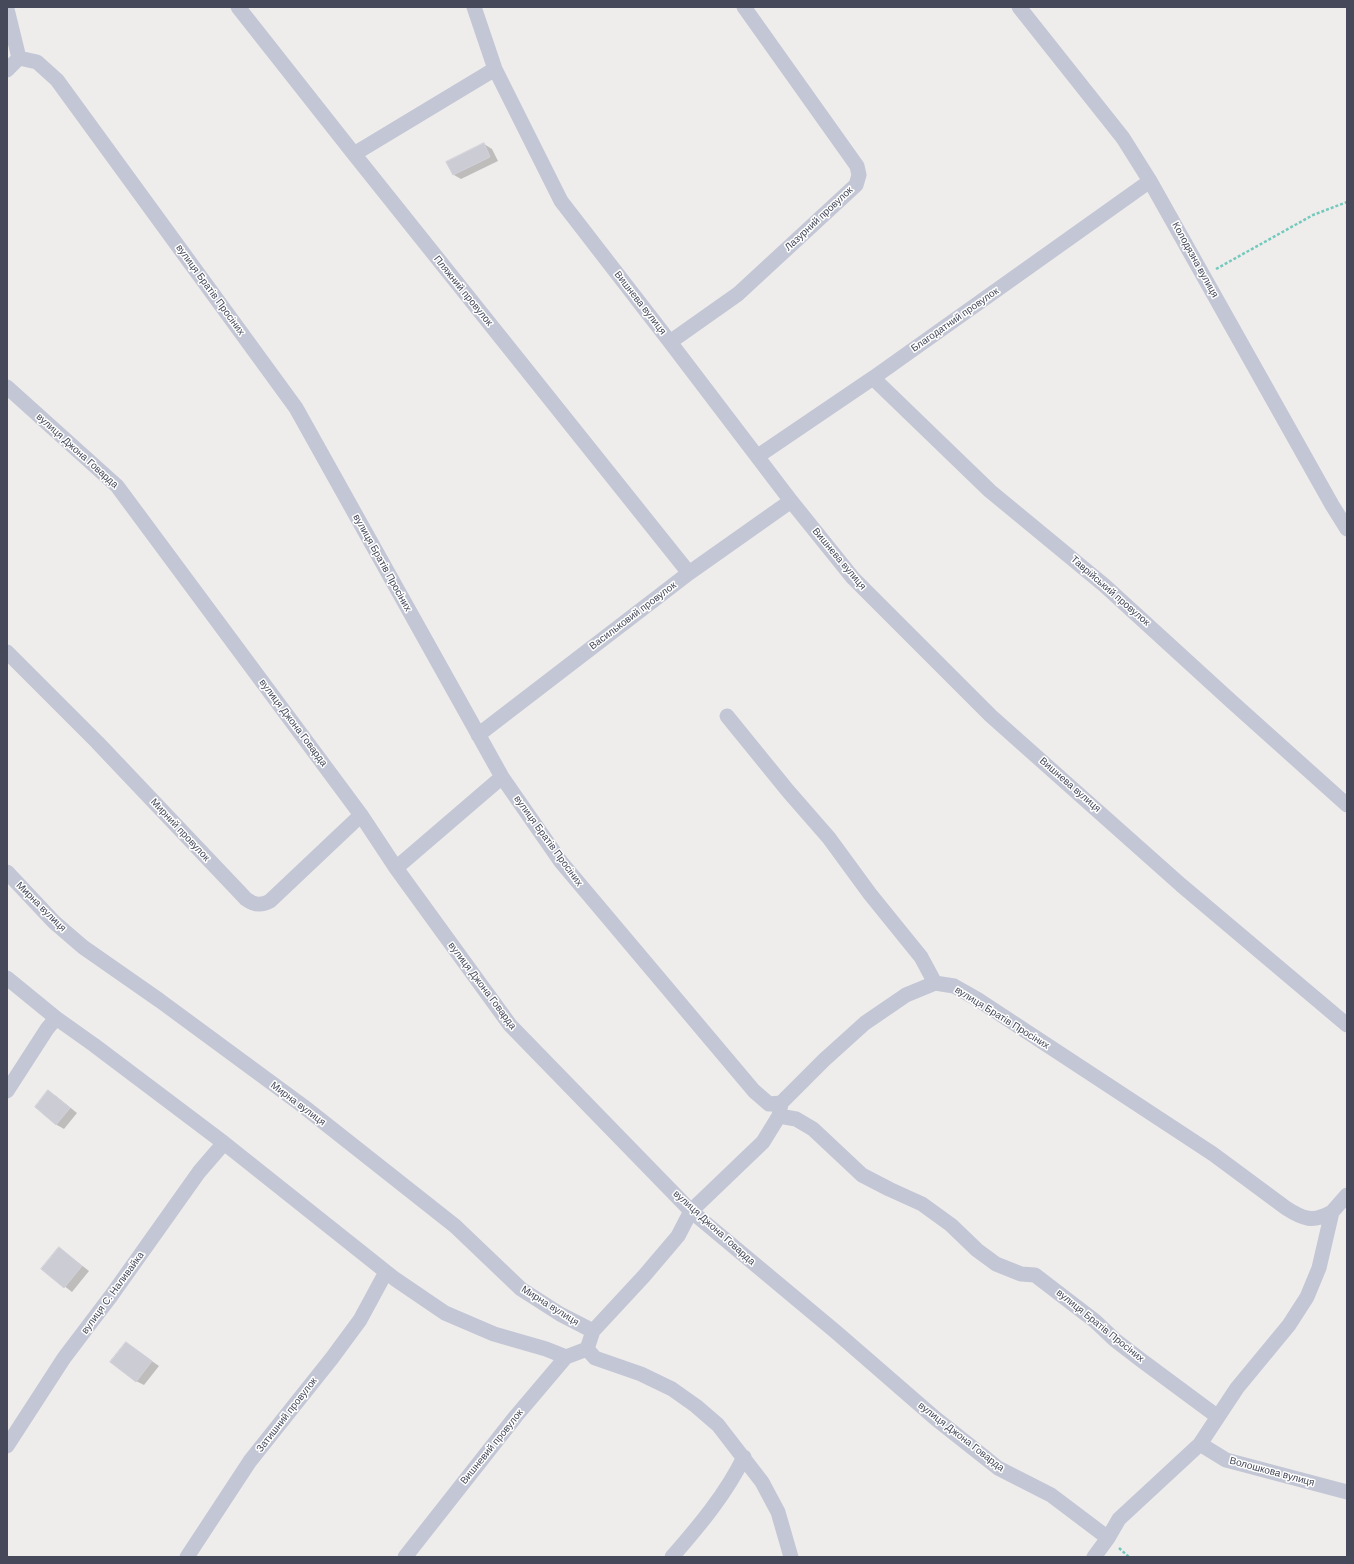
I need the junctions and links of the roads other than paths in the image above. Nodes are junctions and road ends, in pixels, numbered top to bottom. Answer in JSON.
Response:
{"nodes":[{"id":1,"x":238,"y":7,"type":"edge"},
{"id":2,"x":474,"y":7,"type":"edge"},
{"id":3,"x":744,"y":7,"type":"edge"},
{"id":4,"x":1019,"y":7,"type":"edge"},
{"id":5,"x":7,"y":9,"type":"edge"},
{"id":6,"x":19,"y":58,"type":"junction"},
{"id":7,"x":495,"y":69,"type":"junction"},
{"id":8,"x":7,"y":70,"type":"edge"},
{"id":9,"x":354,"y":154,"type":"junction"},
{"id":10,"x":1150,"y":181,"type":"junction"},
{"id":11,"x":670,"y":342,"type":"junction"},
{"id":12,"x":873,"y":378,"type":"junction"},
{"id":13,"x":7,"y":387,"type":"edge"},
{"id":14,"x":758,"y":456,"type":"junction"},
{"id":15,"x":791,"y":501,"type":"junction"},
{"id":16,"x":1347,"y":529,"type":"edge"},
{"id":17,"x":689,"y":573,"type":"junction"},
{"id":18,"x":7,"y":652,"type":"edge"},
{"id":19,"x":727,"y":716,"type":"dead end"},
{"id":20,"x":478,"y":734,"type":"junction"},
{"id":21,"x":502,"y":778,"type":"junction"},
{"id":22,"x":1347,"y":805,"type":"edge"},
{"id":23,"x":361,"y":815,"type":"junction"},
{"id":24,"x":396,"y":868,"type":"junction"},
{"id":25,"x":7,"y":872,"type":"edge"},
{"id":26,"x":7,"y":978,"type":"edge"},
{"id":27,"x":935,"y":983,"type":"junction"},
{"id":28,"x":56,"y":1018,"type":"junction"},
{"id":29,"x":1347,"y":1025,"type":"edge"},
{"id":30,"x":7,"y":1091,"type":"edge"},
{"id":31,"x":780,"y":1110,"type":"junction"},
{"id":32,"x":224,"y":1143,"type":"junction"},
{"id":33,"x":1347,"y":1196,"type":"edge"},
{"id":34,"x":692,"y":1211,"type":"junction"},
{"id":35,"x":1332,"y":1212,"type":"junction"},
{"id":36,"x":386,"y":1272,"type":"junction"},
{"id":37,"x":593,"y":1331,"type":"junction"},
{"id":38,"x":587,"y":1349,"type":"junction"},
{"id":39,"x":566,"y":1357,"type":"junction"},
{"id":40,"x":1218,"y":1417,"type":"junction"},
{"id":41,"x":1200,"y":1444,"type":"junction"},
{"id":42,"x":7,"y":1446,"type":"edge"},
{"id":43,"x":744,"y":1457,"type":"junction"},
{"id":44,"x":1347,"y":1492,"type":"edge"},
{"id":45,"x":1108,"y":1538,"type":"junction"},
{"id":46,"x":187,"y":1557,"type":"edge"},
{"id":47,"x":405,"y":1557,"type":"edge"},
{"id":48,"x":672,"y":1557,"type":"edge"},
{"id":49,"x":791,"y":1557,"type":"edge"},
{"id":50,"x":1094,"y":1557,"type":"edge"}],
"edges":[{"from":1,"to":9,"type":"street","name":"Пляжний провулок"},
{"from":2,"to":7,"type":"street","name":"Вишнева вулиця"},
{"from":3,"to":11,"type":"street","name":"Лазурний провулок"},
{"from":4,"to":10,"type":"street","name":"Колодязна вулиця"},
{"from":5,"to":6,"type":"street"},
{"from":6,"to":8,"type":"street"},
{"from":6,"to":20,"type":"street","name":"вулиця Братів Просіних"},
{"from":7,"to":9,"type":"street"},
{"from":7,"to":11,"type":"street","name":"Вишнева вулиця"},
{"from":9,"to":17,"type":"street","name":"Пляжний провулок"},
{"from":10,"to":12,"type":"street","name":"Благодатний провулок"},
{"from":10,"to":16,"type":"street","name":"Колодязна вулиця"},
{"from":11,"to":14,"type":"street","name":"Вишнева вулиця"},
{"from":12,"to":14,"type":"street","name":"Благодатний провулок"},
{"from":12,"to":22,"type":"street","name":"Таврійський провулок"},
{"from":13,"to":23,"type":"street","name":"вулиця Джона Говарда"},
{"from":14,"to":15,"type":"street","name":"Вишнева вулиця"},
{"from":15,"to":17,"type":"street","name":"Васильковий провулок"},
{"from":15,"to":29,"type":"street","name":"Вишнева вулиця"},
{"from":17,"to":20,"type":"street","name":"Васильковий провулок"},
{"from":18,"to":23,"type":"street","name":"Мирний провулок"},
{"from":19,"to":27,"type":"street"},
{"from":20,"to":21,"type":"street","name":"вулиця Братів Просіних"},
{"from":21,"to":24,"type":"street"},
{"from":21,"to":31,"type":"street","name":"вулиця Братів Просіних"},
{"from":23,"to":24,"type":"street","name":"вулиця Джона Говарда"},
{"from":24,"to":34,"type":"street","name":"вулиця Джона Говарда"},
{"from":25,"to":37,"type":"street","name":"Мирна вулиця"},
{"from":26,"to":28,"type":"street"},
{"from":27,"to":31,"type":"street"},
{"from":27,"to":35,"type":"street","name":"вулиця Братів Просіних"},
{"from":28,"to":30,"type":"street"},
{"from":28,"to":32,"type":"street"},
{"from":31,"to":34,"type":"street"},
{"from":31,"to":40,"type":"street","name":"вулиця Братів Просіних"},
{"from":32,"to":36,"type":"street"},
{"from":32,"to":42,"type":"street","name":"вулиця С. Наливайка"},
{"from":33,"to":35,"type":"street"},
{"from":34,"to":37,"type":"street"},
{"from":34,"to":45,"type":"street","name":"вулиця Джона Говарда"},
{"from":35,"to":40,"type":"street"},
{"from":36,"to":39,"type":"street"},
{"from":36,"to":46,"type":"street","name":"Затишний провулок"},
{"from":37,"to":38,"type":"street"},
{"from":38,"to":39,"type":"street","name":"Вишневий провулок"},
{"from":38,"to":43,"type":"street"},
{"from":39,"to":47,"type":"street","name":"Вишневий провулок"},
{"from":40,"to":41,"type":"street"},
{"from":41,"to":44,"type":"street","name":"Волошкова вулиця"},
{"from":41,"to":45,"type":"street"},
{"from":43,"to":48,"type":"street"},
{"from":43,"to":49,"type":"street"},
{"from":45,"to":50,"type":"street"}]}
